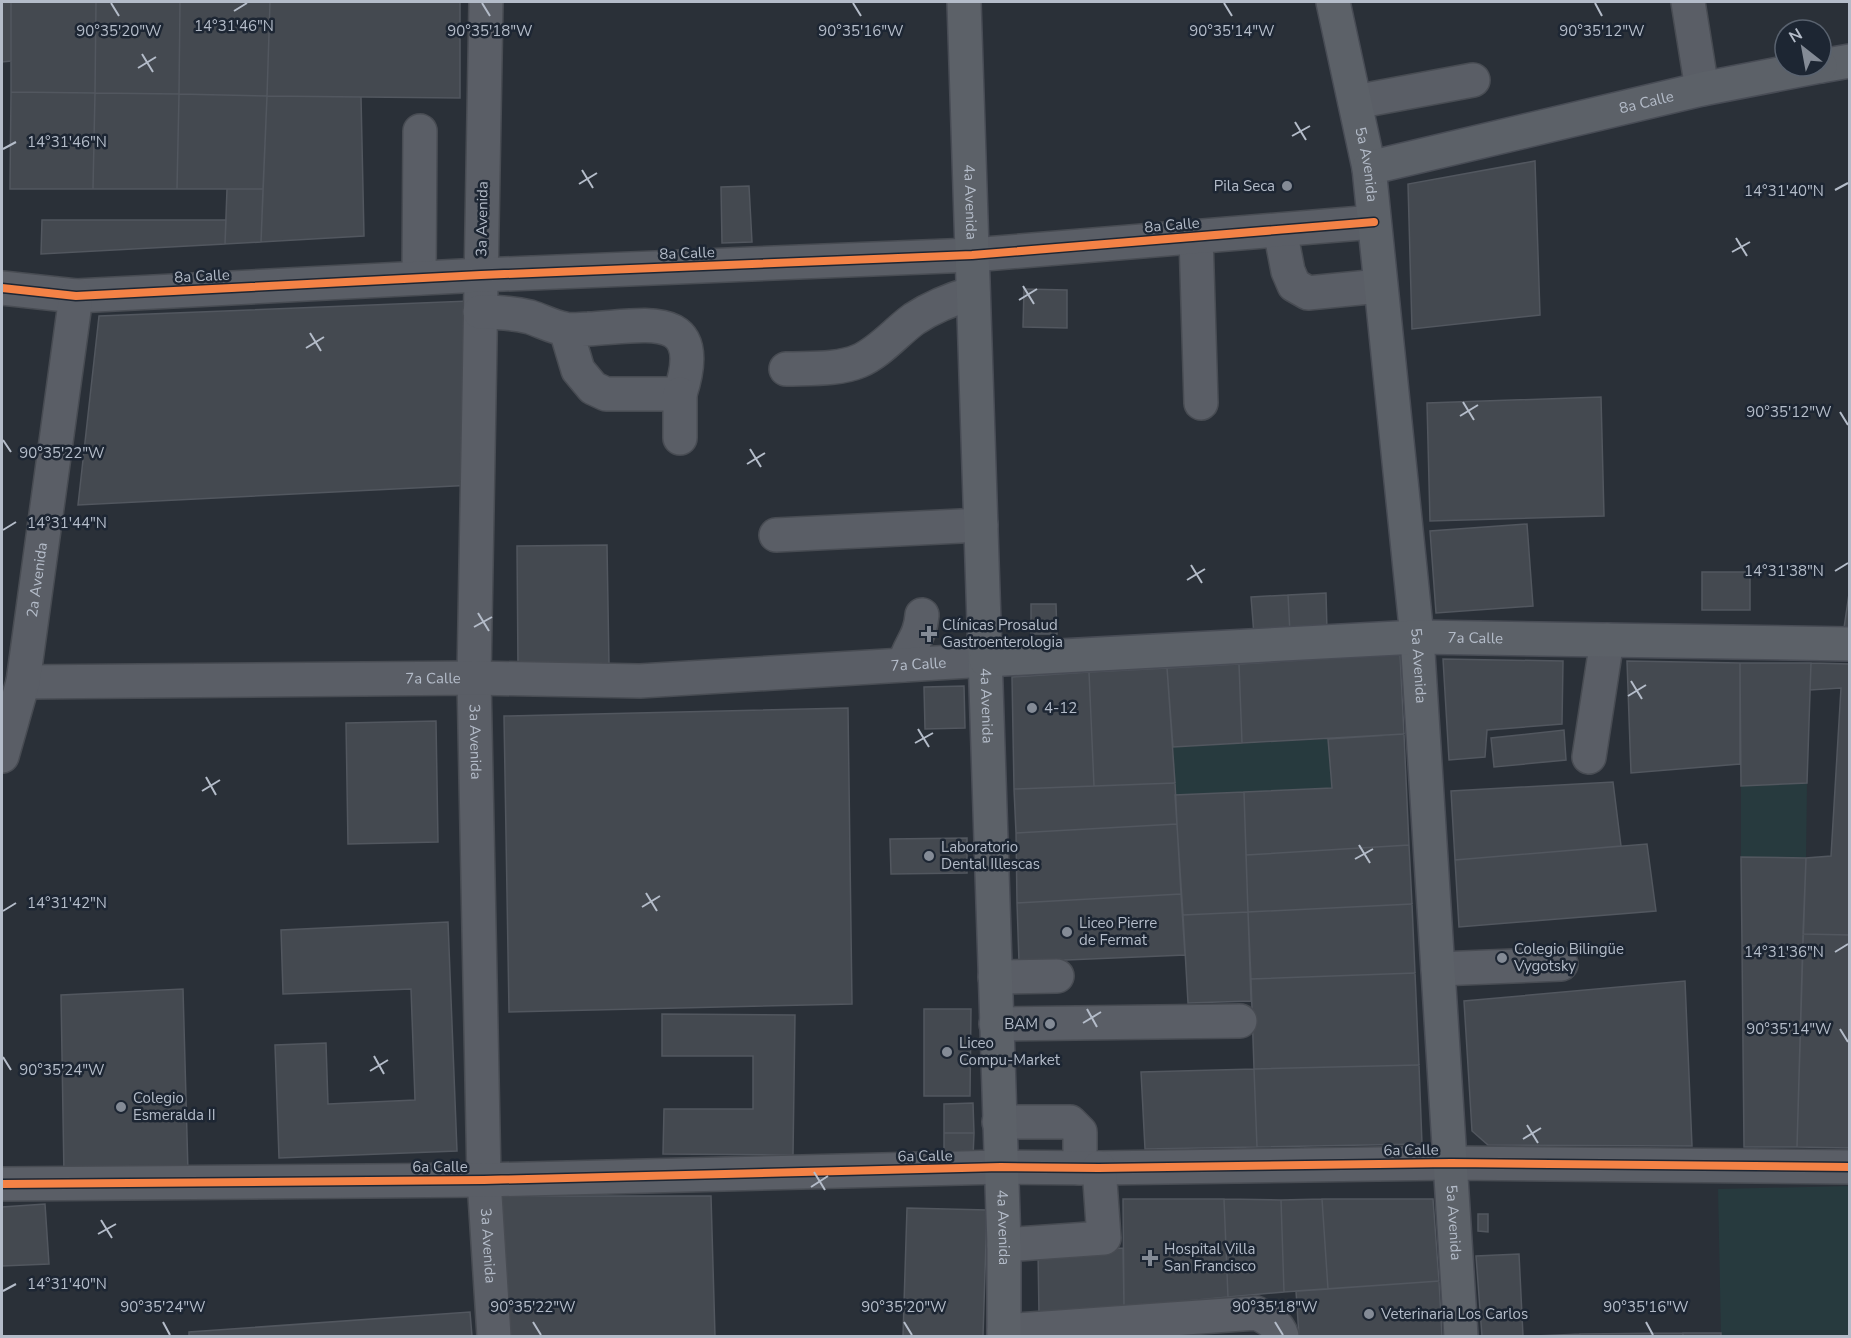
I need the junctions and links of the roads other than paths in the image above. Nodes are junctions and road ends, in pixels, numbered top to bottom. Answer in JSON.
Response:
{"nodes":[{"id":1,"x":486,"y":2,"type":"edge"},
{"id":2,"x":964,"y":2,"type":"edge"},
{"id":3,"x":1333,"y":2,"type":"edge"},
{"id":4,"x":1688,"y":2,"type":"edge"},
{"id":5,"x":1850,"y":61,"type":"edge"},
{"id":6,"x":1833,"y":64,"type":"edge"},
{"id":7,"x":1773,"y":75,"type":"edge"},
{"id":8,"x":1473,"y":80,"type":"dead end"},
{"id":9,"x":1702,"y":88,"type":"junction"},
{"id":10,"x":1355,"y":102,"type":"junction"},
{"id":11,"x":420,"y":131,"type":"dead end"},
{"id":12,"x":1369,"y":168,"type":"junction"},
{"id":13,"x":1374,"y":222,"type":"junction"},
{"id":14,"x":1280,"y":230,"type":"junction"},
{"id":15,"x":1196,"y":237,"type":"junction"},
{"id":16,"x":972,"y":255,"type":"junction"},
{"id":17,"x":529,"y":273,"type":"junction"},
{"id":18,"x":481,"y":275,"type":"junction"},
{"id":19,"x":419,"y":278,"type":"junction"},
{"id":20,"x":1380,"y":286,"type":"junction"},
{"id":21,"x":2,"y":288,"type":"edge"},
{"id":22,"x":973,"y":293,"type":"junction"},
{"id":23,"x":76,"y":296,"type":"junction"},
{"id":24,"x":480,"y":312,"type":"junction"},
{"id":25,"x":527,"y":316,"type":"junction"},
{"id":26,"x":566,"y":330,"type":"junction"},
{"id":27,"x":786,"y":369,"type":"dead end"},
{"id":28,"x":680,"y":394,"type":"junction"},
{"id":29,"x":1201,"y":403,"type":"dead end"},
{"id":30,"x":680,"y":438,"type":"dead end"},
{"id":31,"x":981,"y":525,"type":"junction"},
{"id":32,"x":776,"y":535,"type":"dead end"},
{"id":33,"x":922,"y":615,"type":"dead end"},
{"id":34,"x":1417,"y":637,"type":"junction"},
{"id":35,"x":1607,"y":640,"type":"junction"},
{"id":36,"x":1850,"y":644,"type":"edge"},
{"id":37,"x":986,"y":660,"type":"junction"},
{"id":38,"x":904,"y":665,"type":"junction"},
{"id":39,"x":474,"y":678,"type":"junction"},
{"id":40,"x":23,"y":682,"type":"junction"},
{"id":41,"x":2,"y":756,"type":"edge"},
{"id":42,"x":1589,"y":757,"type":"dead end"},
{"id":43,"x":1561,"y":964,"type":"dead end"},
{"id":44,"x":1438,"y":969,"type":"junction"},
{"id":45,"x":1058,"y":975,"type":"dead end"},
{"id":46,"x":995,"y":977,"type":"junction"},
{"id":47,"x":1240,"y":1021,"type":"dead end"},
{"id":48,"x":996,"y":1024,"type":"junction"},
{"id":49,"x":999,"y":1122,"type":"junction"},
{"id":50,"x":1451,"y":1163,"type":"junction"},
{"id":51,"x":1000,"y":1167,"type":"junction"},
{"id":52,"x":1850,"y":1167,"type":"edge"},
{"id":53,"x":1090,"y":1168,"type":"junction"},
{"id":54,"x":484,"y":1180,"type":"junction"},
{"id":55,"x":2,"y":1184,"type":"edge"},
{"id":56,"x":1004,"y":1245,"type":"junction"},
{"id":57,"x":1004,"y":1334,"type":"edge"},
{"id":58,"x":494,"y":1336,"type":"edge"},
{"id":59,"x":1282,"y":1336,"type":"edge"},
{"id":60,"x":1461,"y":1336,"type":"edge"}],
"edges":[{"from":1,"to":18,"type":"street","name":"3a Avenida"},
{"from":2,"to":16,"type":"main road","name":"4a Avenida"},
{"from":3,"to":10,"type":"main road","name":"5a Avenida"},
{"from":4,"to":9,"type":"street"},
{"from":5,"to":6,"type":"main road","name":"8a Calle"},
{"from":7,"to":9,"type":"main road","name":"8a Calle"},
{"from":8,"to":10,"type":"street"},
{"from":9,"to":12,"type":"main road","name":"8a Calle"},
{"from":10,"to":12,"type":"main road","name":"5a Avenida"},
{"from":11,"to":19,"type":"street"},
{"from":12,"to":13,"type":"main road","name":"5a Avenida"},
{"from":13,"to":14,"type":"street","name":"8a Calle"},
{"from":13,"to":20,"type":"main road","name":"5a Avenida"},
{"from":14,"to":15,"type":"street","name":"8a Calle"},
{"from":14,"to":20,"type":"street"},
{"from":15,"to":16,"type":"street","name":"8a Calle"},
{"from":15,"to":29,"type":"street"},
{"from":16,"to":17,"type":"street","name":"8a Calle"},
{"from":16,"to":22,"type":"main road","name":"4a Avenida"},
{"from":17,"to":18,"type":"street","name":"8a Calle"},
{"from":17,"to":25,"type":"street"},
{"from":18,"to":19,"type":"street","name":"8a Calle"},
{"from":18,"to":24,"type":"street","name":"3a Avenida"},
{"from":19,"to":23,"type":"street","name":"8a Calle"},
{"from":20,"to":34,"type":"main road","name":"5a Avenida"},
{"from":21,"to":23,"type":"street","name":"8a Calle"},
{"from":22,"to":27,"type":"street"},
{"from":22,"to":31,"type":"main road","name":"4a Avenida"},
{"from":23,"to":40,"type":"street","name":"2a Avenida"},
{"from":24,"to":25,"type":"street"},
{"from":24,"to":39,"type":"street","name":"3a Avenida"},
{"from":25,"to":26,"type":"street"},
{"from":26,"to":28,"type":"street"},
{"from":26,"to":28,"type":"street"},
{"from":28,"to":30,"type":"street"},
{"from":31,"to":32,"type":"street"},
{"from":31,"to":37,"type":"main road","name":"4a Avenida"},
{"from":33,"to":38,"type":"street"},
{"from":34,"to":35,"type":"main road","name":"7a Calle"},
{"from":34,"to":37,"type":"main road","name":"7a Calle"},
{"from":34,"to":44,"type":"main road","name":"5a Avenida"},
{"from":35,"to":36,"type":"main road","name":"7a Calle"},
{"from":35,"to":42,"type":"street"},
{"from":37,"to":38,"type":"street","name":"7a Calle"},
{"from":37,"to":46,"type":"main road","name":"4a Avenida"},
{"from":38,"to":39,"type":"street","name":"7a Calle"},
{"from":39,"to":40,"type":"street","name":"7a Calle"},
{"from":39,"to":54,"type":"street","name":"3a Avenida"},
{"from":40,"to":41,"type":"street","name":"2a Avenida"},
{"from":43,"to":44,"type":"street"},
{"from":44,"to":50,"type":"main road","name":"5a Avenida"},
{"from":45,"to":46,"type":"street"},
{"from":46,"to":48,"type":"main road","name":"4a Avenida"},
{"from":47,"to":48,"type":"street"},
{"from":48,"to":49,"type":"main road","name":"4a Avenida"},
{"from":49,"to":51,"type":"main road","name":"4a Avenida"},
{"from":49,"to":53,"type":"street"},
{"from":50,"to":52,"type":"street","name":"6a Calle"},
{"from":50,"to":53,"type":"street","name":"6a Calle"},
{"from":50,"to":60,"type":"main road","name":"5a Avenida"},
{"from":51,"to":53,"type":"street","name":"6a Calle"},
{"from":51,"to":54,"type":"street","name":"6a Calle"},
{"from":51,"to":56,"type":"main road","name":"4a Avenida"},
{"from":53,"to":56,"type":"street"},
{"from":54,"to":55,"type":"street","name":"6a Calle"},
{"from":54,"to":58,"type":"street","name":"3a Avenida"},
{"from":56,"to":57,"type":"main road","name":"4a Avenida"},
{"from":57,"to":59,"type":"street"}]}
